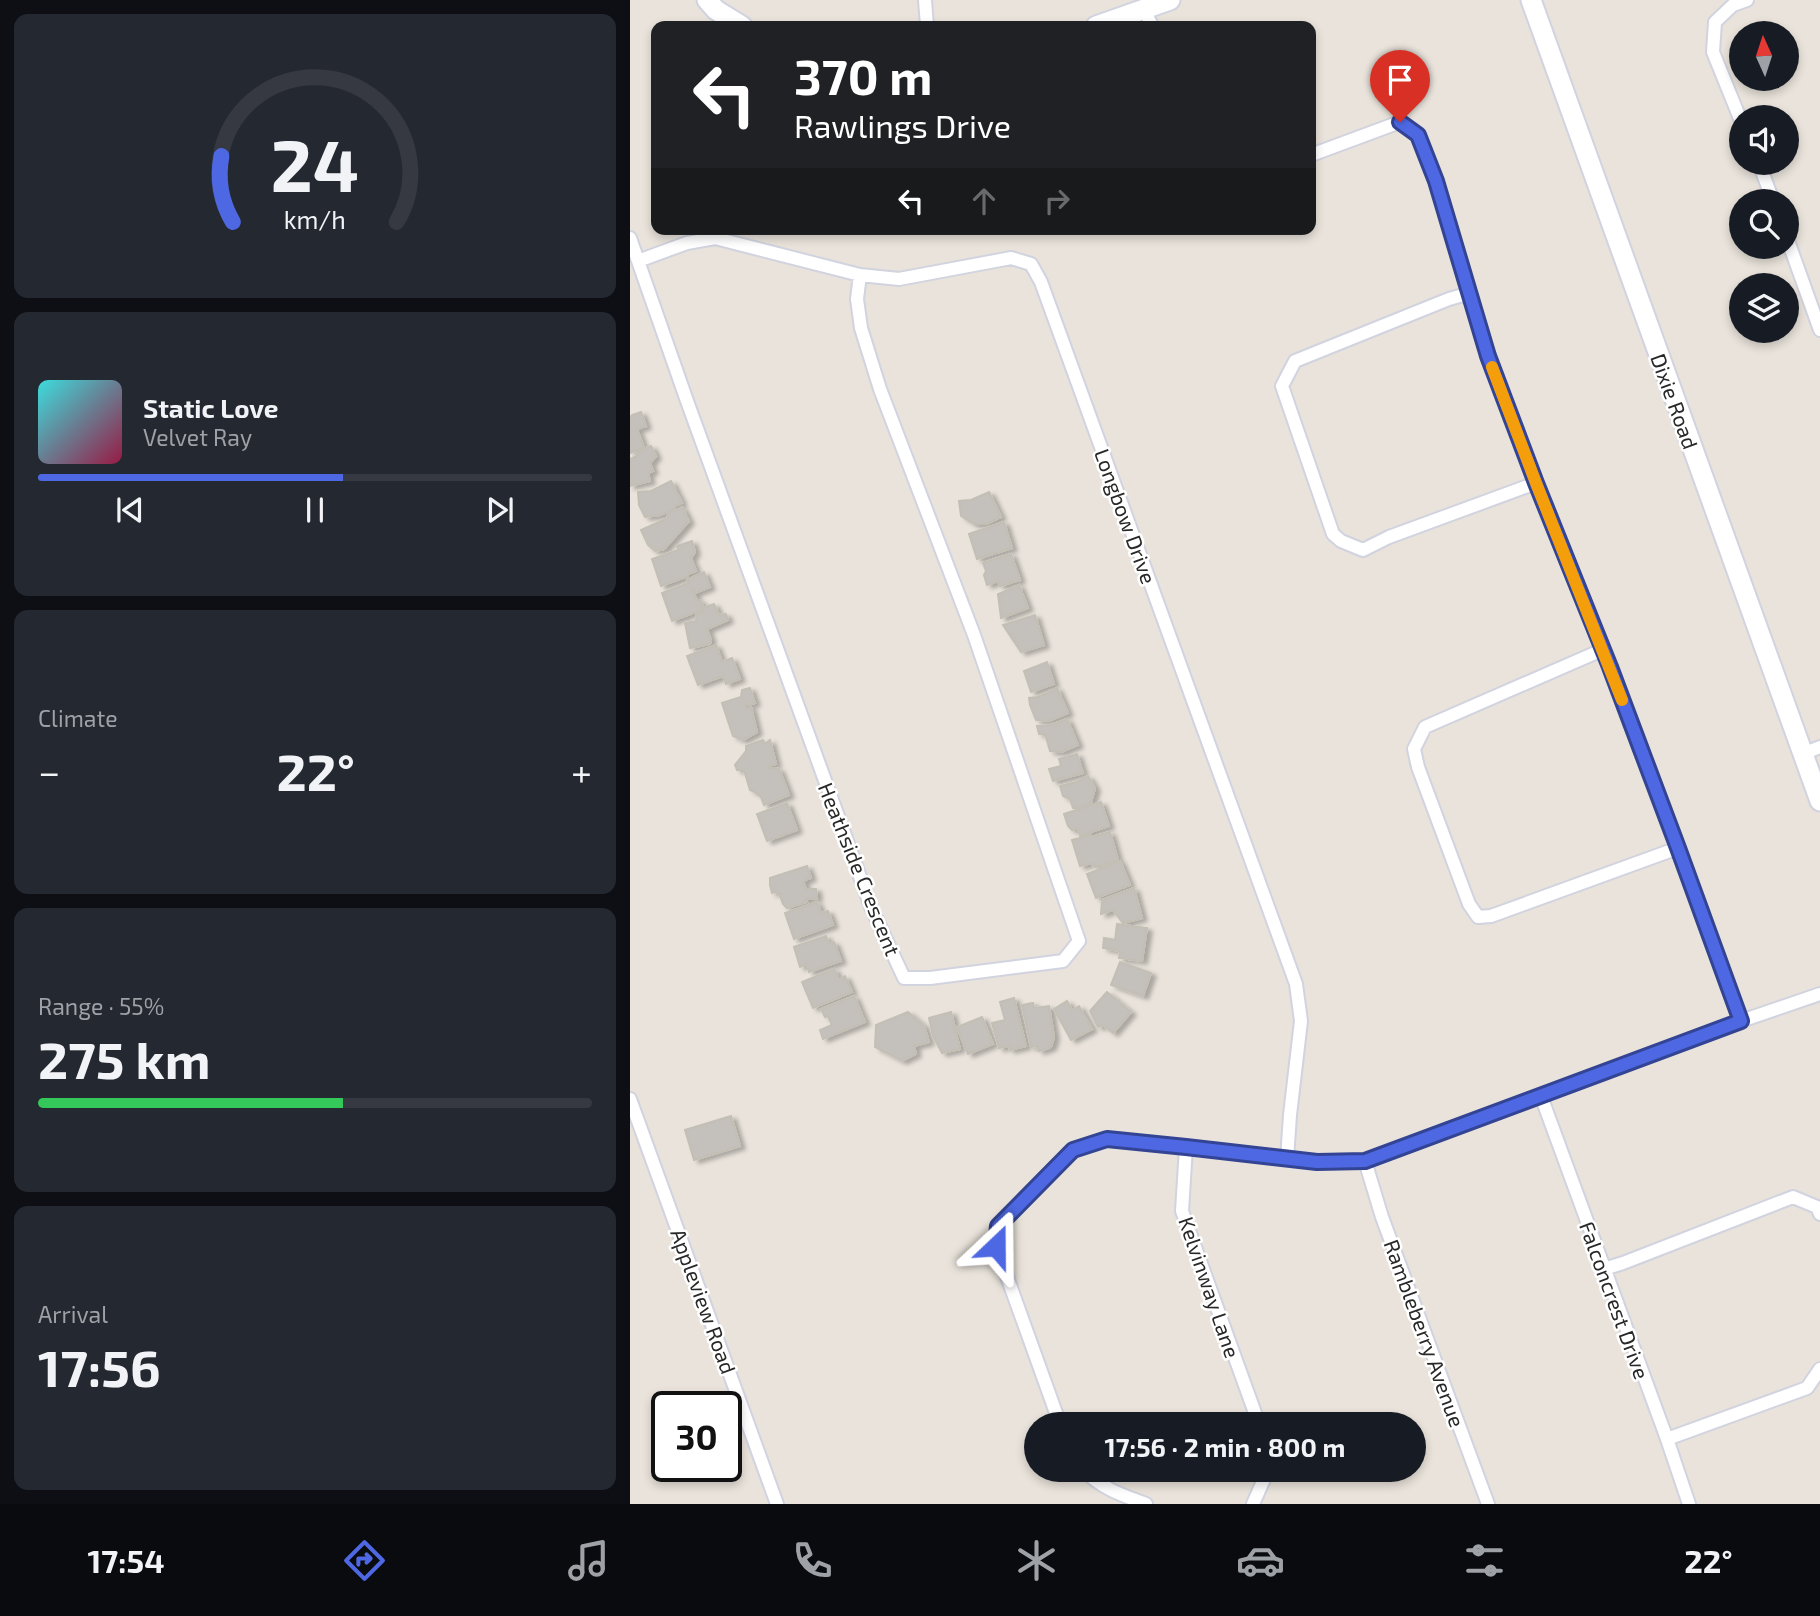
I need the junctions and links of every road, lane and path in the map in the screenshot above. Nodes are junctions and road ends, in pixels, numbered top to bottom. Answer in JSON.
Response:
{"nodes":[{"id":1,"x":707,"y":0,"type":"edge"},
{"id":2,"x":925,"y":0,"type":"edge"},
{"id":3,"x":1170,"y":0,"type":"edge"},
{"id":4,"x":1531,"y":0,"type":"edge"},
{"id":5,"x":1747,"y":0,"type":"edge"},
{"id":6,"x":1148,"y":18,"type":"edge"},
{"id":7,"x":734,"y":21,"type":"edge"},
{"id":8,"x":927,"y":21,"type":"edge"},
{"id":9,"x":1128,"y":21,"type":"edge"},
{"id":10,"x":1735,"y":105,"type":"edge"},
{"id":11,"x":1316,"y":153,"type":"edge"},
{"id":12,"x":630,"y":238,"type":"edge"},
{"id":13,"x":1795,"y":259,"type":"edge"},
{"id":14,"x":638,"y":261,"type":"junction"},
{"id":15,"x":860,"y":275,"type":"junction"},
{"id":16,"x":1470,"y":293,"type":"junction"},
{"id":17,"x":1820,"y":330,"type":"edge"},
{"id":18,"x":1536,"y":483,"type":"junction"},
{"id":19,"x":1602,"y":650,"type":"junction"},
{"id":20,"x":1811,"y":751,"type":"edge"},
{"id":21,"x":1820,"y":801,"type":"edge"},
{"id":22,"x":1678,"y":848,"type":"junction"},
{"id":23,"x":1820,"y":994,"type":"edge"},
{"id":24,"x":1741,"y":1021,"type":"junction"},
{"id":25,"x":1541,"y":1096,"type":"junction"},
{"id":26,"x":630,"y":1099,"type":"edge"},
{"id":27,"x":1186,"y":1147,"type":"junction"},
{"id":28,"x":1287,"y":1159,"type":"junction"},
{"id":29,"x":1365,"y":1161,"type":"junction"},
{"id":30,"x":1820,"y":1214,"type":"edge"},
{"id":31,"x":1604,"y":1269,"type":"junction"},
{"id":32,"x":1820,"y":1369,"type":"edge"},
{"id":33,"x":1056,"y":1412,"type":"edge"},
{"id":34,"x":1255,"y":1412,"type":"edge"},
{"id":35,"x":1667,"y":1439,"type":"junction"},
{"id":36,"x":1097,"y":1482,"type":"edge"},
{"id":37,"x":1263,"y":1482,"type":"edge"},
{"id":38,"x":777,"y":1504,"type":"edge"},
{"id":39,"x":1146,"y":1504,"type":"edge"},
{"id":40,"x":1253,"y":1504,"type":"edge"},
{"id":41,"x":1488,"y":1504,"type":"edge"},
{"id":42,"x":1689,"y":1504,"type":"edge"}],
"edges":[{"from":1,"to":7,"type":"street"},
{"from":2,"to":8,"type":"street"},
{"from":3,"to":6,"type":"street"},
{"from":4,"to":20,"type":"street","name":"Dixie Road"},
{"from":5,"to":10,"type":"street"},
{"from":6,"to":9,"type":"street"},
{"from":11,"to":16,"type":"street"},
{"from":12,"to":14,"type":"street","name":"Heathside Crescent"},
{"from":13,"to":17,"type":"street"},
{"from":14,"to":15,"type":"street","name":"Longbow Drive"},
{"from":14,"to":15,"type":"street","name":"Heathside Crescent"},
{"from":15,"to":28,"type":"street","name":"Longbow Drive"},
{"from":16,"to":18,"type":"street"},
{"from":16,"to":18,"type":"street"},
{"from":18,"to":19,"type":"street"},
{"from":19,"to":22,"type":"street"},
{"from":19,"to":22,"type":"street"},
{"from":20,"to":21,"type":"street","name":"Dixie Road"},
{"from":22,"to":24,"type":"street"},
{"from":23,"to":24,"type":"street"},
{"from":24,"to":25,"type":"street"},
{"from":25,"to":29,"type":"street"},
{"from":25,"to":31,"type":"street","name":"Falconcrest Drive"},
{"from":26,"to":38,"type":"street","name":"Appleview Road"},
{"from":27,"to":28,"type":"street"},
{"from":27,"to":33,"type":"street"},
{"from":27,"to":34,"type":"street","name":"Kelvinway Lane"},
{"from":28,"to":29,"type":"street"},
{"from":29,"to":41,"type":"street","name":"Rambleberry Avenue"},
{"from":30,"to":31,"type":"street"},
{"from":31,"to":35,"type":"street","name":"Falconcrest Drive"},
{"from":32,"to":35,"type":"street"},
{"from":35,"to":42,"type":"street","name":"Falconcrest Drive"},
{"from":36,"to":39,"type":"street"},
{"from":37,"to":40,"type":"street"}]}
